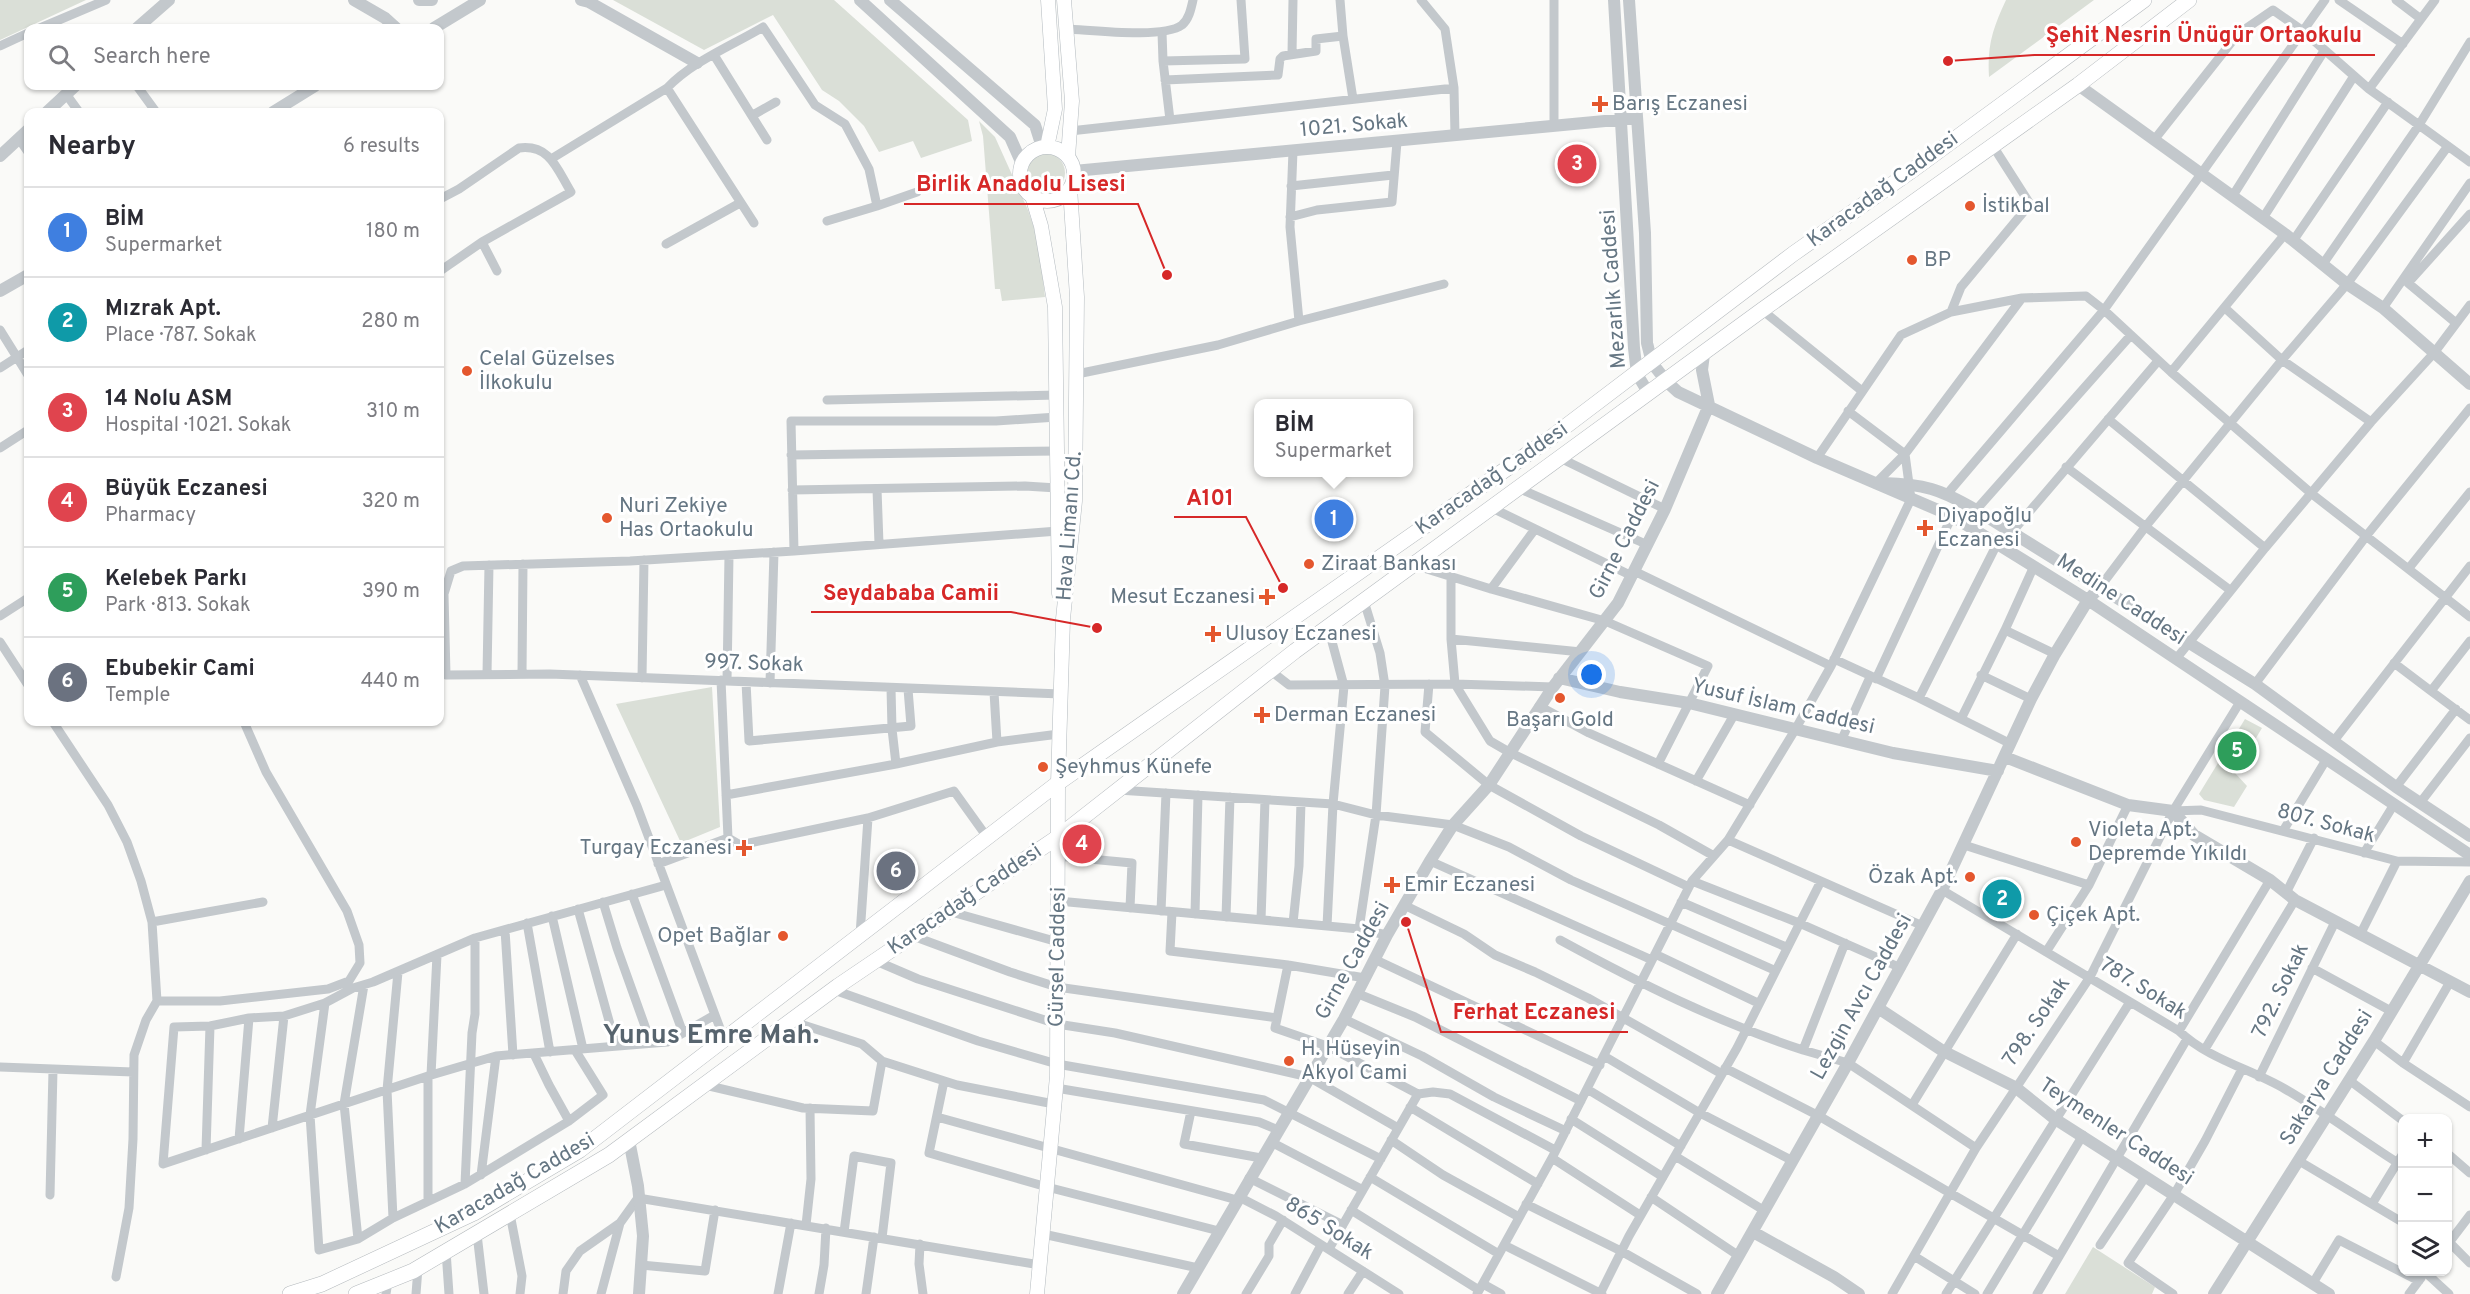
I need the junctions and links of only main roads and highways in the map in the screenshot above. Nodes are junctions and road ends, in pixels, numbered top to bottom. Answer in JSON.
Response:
{"nodes":[{"id":1,"x":1048,"y":0,"type":"edge"},
{"id":2,"x":1064,"y":0,"type":"edge"},
{"id":3,"x":2144,"y":0,"type":"edge"},
{"id":4,"x":2189,"y":0,"type":"edge"},
{"id":5,"x":1045,"y":147,"type":"junction"},
{"id":6,"x":1068,"y":157,"type":"junction"},
{"id":7,"x":1070,"y":188,"type":"junction"},
{"id":8,"x":1032,"y":196,"type":"junction"},
{"id":9,"x":1063,"y":619,"type":"junction"},
{"id":10,"x":1058,"y":783,"type":"junction"},
{"id":11,"x":1058,"y":837,"type":"junction"},
{"id":12,"x":387,"y":1288,"type":"edge"},
{"id":13,"x":290,"y":1294,"type":"edge"},
{"id":14,"x":356,"y":1294,"type":"edge"},
{"id":15,"x":1039,"y":1294,"type":"edge"}],
"edges":[{"from":1,"to":5,"type":"main road"},
{"from":2,"to":6,"type":"main road"},
{"from":3,"to":10,"type":"highway","name":"Karacadağ Caddesi"},
{"from":4,"to":11,"type":"highway","name":"Karacadağ Caddesi"},
{"from":5,"to":6,"type":"main road"},
{"from":5,"to":8,"type":"main road"},
{"from":6,"to":7,"type":"main road"},
{"from":7,"to":8,"type":"main road"},
{"from":7,"to":9,"type":"main road","name":"Hava Limanı Cd."},
{"from":8,"to":9,"type":"main road","name":"Hava Limanı Cd."},
{"from":9,"to":10,"type":"main road","name":"Gürsel Caddesi"},
{"from":10,"to":11,"type":"main road","name":"Gürsel Caddesi"},
{"from":10,"to":13,"type":"highway","name":"Karacadağ Caddesi"},
{"from":11,"to":12,"type":"highway","name":"Karacadağ Caddesi"},
{"from":11,"to":15,"type":"main road","name":"Gürsel Caddesi"},
{"from":12,"to":14,"type":"highway","name":"Karacadağ Caddesi"}]}
